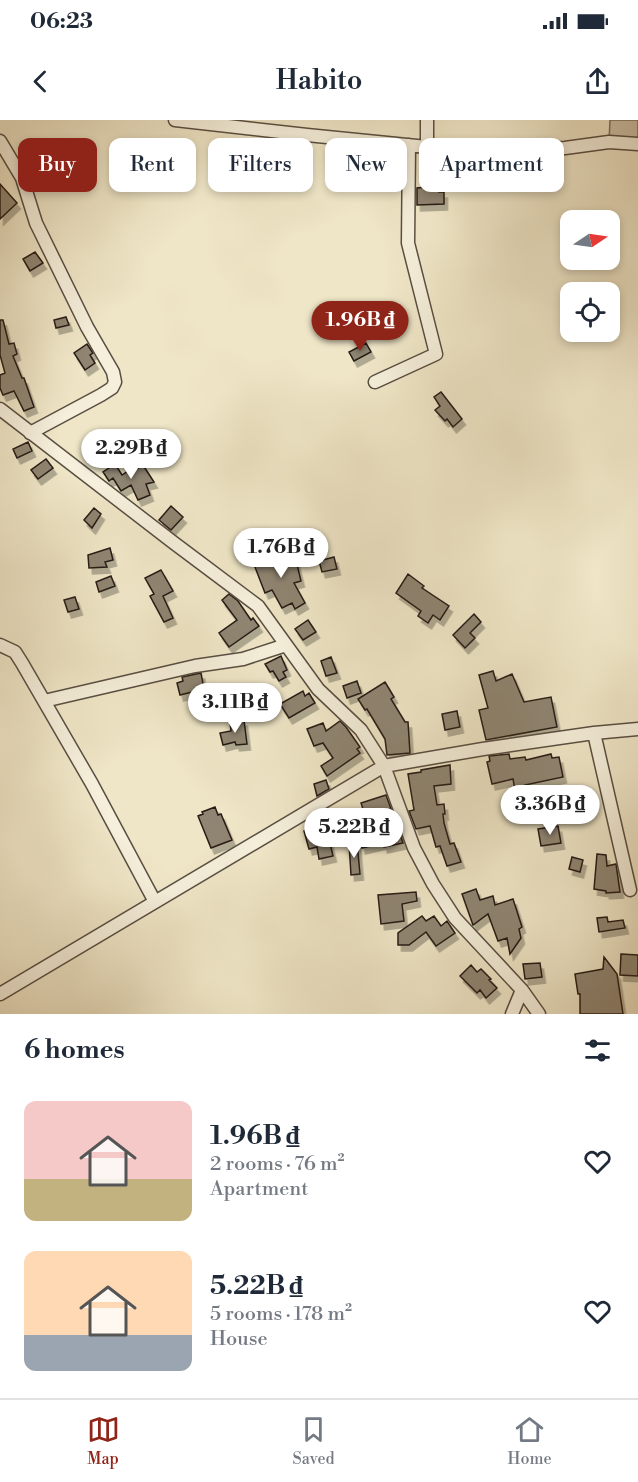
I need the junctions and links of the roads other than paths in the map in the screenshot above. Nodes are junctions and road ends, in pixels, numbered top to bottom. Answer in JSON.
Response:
{"nodes":[{"id":1,"x":175,"y":120,"type":"edge"},
{"id":2,"x":427,"y":120,"type":"edge"},
{"id":3,"x":427,"y":138,"type":"edge"},
{"id":4,"x":0,"y":141,"type":"edge"},
{"id":5,"x":638,"y":144,"type":"edge"},
{"id":6,"x":409,"y":145,"type":"junction"},
{"id":7,"x":419,"y":146,"type":"edge"},
{"id":8,"x":564,"y":148,"type":"edge"},
{"id":9,"x":375,"y":382,"type":"dead end"},
{"id":10,"x":0,"y":409,"type":"edge"},
{"id":11,"x":30,"y":433,"type":"junction"},
{"id":12,"x":0,"y":645,"type":"edge"},
{"id":13,"x":286,"y":645,"type":"junction"},
{"id":14,"x":44,"y":700,"type":"junction"},
{"id":15,"x":638,"y":729,"type":"edge"},
{"id":16,"x":594,"y":733,"type":"junction"},
{"id":17,"x":384,"y":766,"type":"junction"},
{"id":18,"x":630,"y":890,"type":"dead end"},
{"id":19,"x":155,"y":902,"type":"junction"},
{"id":20,"x":522,"y":990,"type":"junction"},
{"id":21,"x":0,"y":994,"type":"edge"},
{"id":22,"x":512,"y":1014,"type":"edge"},
{"id":23,"x":539,"y":1014,"type":"edge"}],
"edges":[{"from":1,"to":6,"type":"street"},
{"from":2,"to":3,"type":"street"},
{"from":4,"to":11,"type":"street"},
{"from":5,"to":8,"type":"street"},
{"from":6,"to":7,"type":"street"},
{"from":6,"to":9,"type":"street"},
{"from":10,"to":11,"type":"street"},
{"from":11,"to":13,"type":"street"},
{"from":12,"to":14,"type":"street"},
{"from":13,"to":14,"type":"street"},
{"from":13,"to":17,"type":"street"},
{"from":14,"to":19,"type":"street"},
{"from":15,"to":16,"type":"street"},
{"from":16,"to":17,"type":"street"},
{"from":16,"to":18,"type":"street"},
{"from":17,"to":19,"type":"street"},
{"from":17,"to":20,"type":"street"},
{"from":19,"to":21,"type":"street"},
{"from":20,"to":22,"type":"street"},
{"from":20,"to":23,"type":"street"}]}
